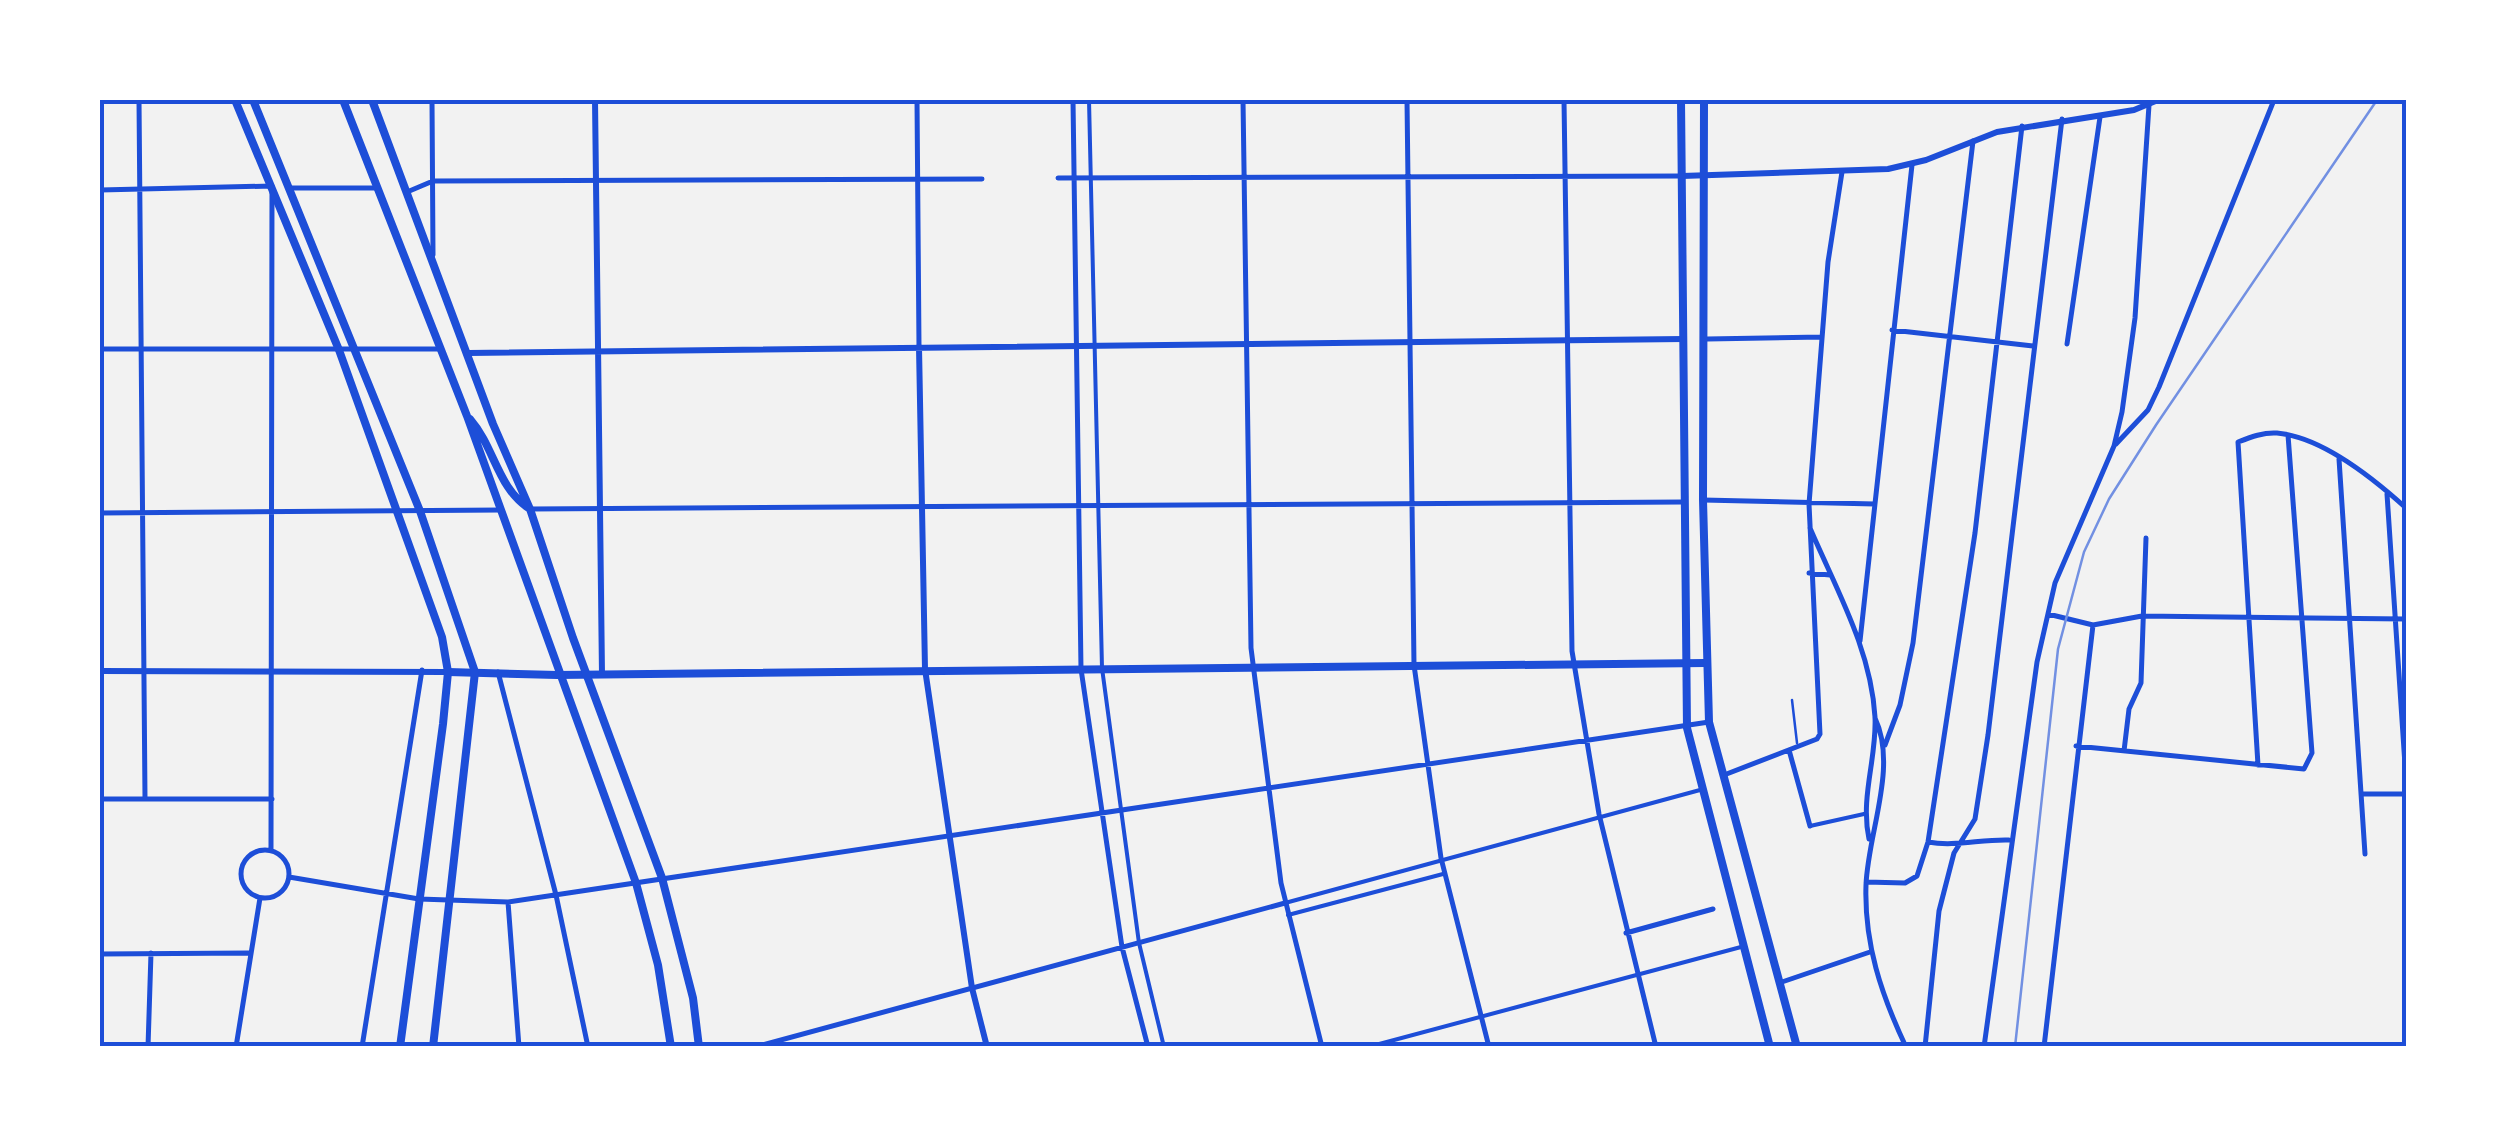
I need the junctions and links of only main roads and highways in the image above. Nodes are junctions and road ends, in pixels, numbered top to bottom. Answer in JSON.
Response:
{"nodes":[{"id":1,"x":234,"y":100,"type":"edge"},
{"id":2,"x":253,"y":100,"type":"edge"},
{"id":3,"x":343,"y":100,"type":"edge"},
{"id":4,"x":372,"y":100,"type":"edge"},
{"id":5,"x":1680,"y":100,"type":"edge"},
{"id":6,"x":1704,"y":100,"type":"edge"},
{"id":7,"x":467,"y":416,"type":"junction"},
{"id":8,"x":530,"y":508,"type":"junction"},
{"id":9,"x":1686,"y":663,"type":"junction"},
{"id":10,"x":1706,"y":663,"type":"junction"},
{"id":11,"x":448,"y":672,"type":"junction"},
{"id":12,"x":475,"y":672,"type":"junction"},
{"id":13,"x":587,"y":674,"type":"junction"},
{"id":14,"x":557,"y":675,"type":"junction"},
{"id":15,"x":400,"y":1047,"type":"edge"},
{"id":16,"x":433,"y":1047,"type":"edge"},
{"id":17,"x":672,"y":1047,"type":"edge"},
{"id":18,"x":699,"y":1047,"type":"edge"},
{"id":19,"x":1770,"y":1047,"type":"edge"},
{"id":20,"x":1796,"y":1047,"type":"edge"}],
"edges":[{"from":1,"to":11,"type":"main road"},
{"from":2,"to":12,"type":"main road"},
{"from":3,"to":7,"type":"main road"},
{"from":4,"to":8,"type":"main road"},
{"from":5,"to":9,"type":"main road"},
{"from":6,"to":10,"type":"main road"},
{"from":7,"to":8,"type":"main road"},
{"from":7,"to":14,"type":"main road"},
{"from":8,"to":13,"type":"main road"},
{"from":9,"to":10,"type":"main road"},
{"from":9,"to":13,"type":"main road"},
{"from":9,"to":19,"type":"main road"},
{"from":10,"to":20,"type":"main road"},
{"from":11,"to":12,"type":"main road"},
{"from":11,"to":15,"type":"main road"},
{"from":12,"to":14,"type":"main road"},
{"from":12,"to":16,"type":"main road"},
{"from":13,"to":14,"type":"main road"},
{"from":13,"to":18,"type":"main road"},
{"from":14,"to":17,"type":"main road"}]}
